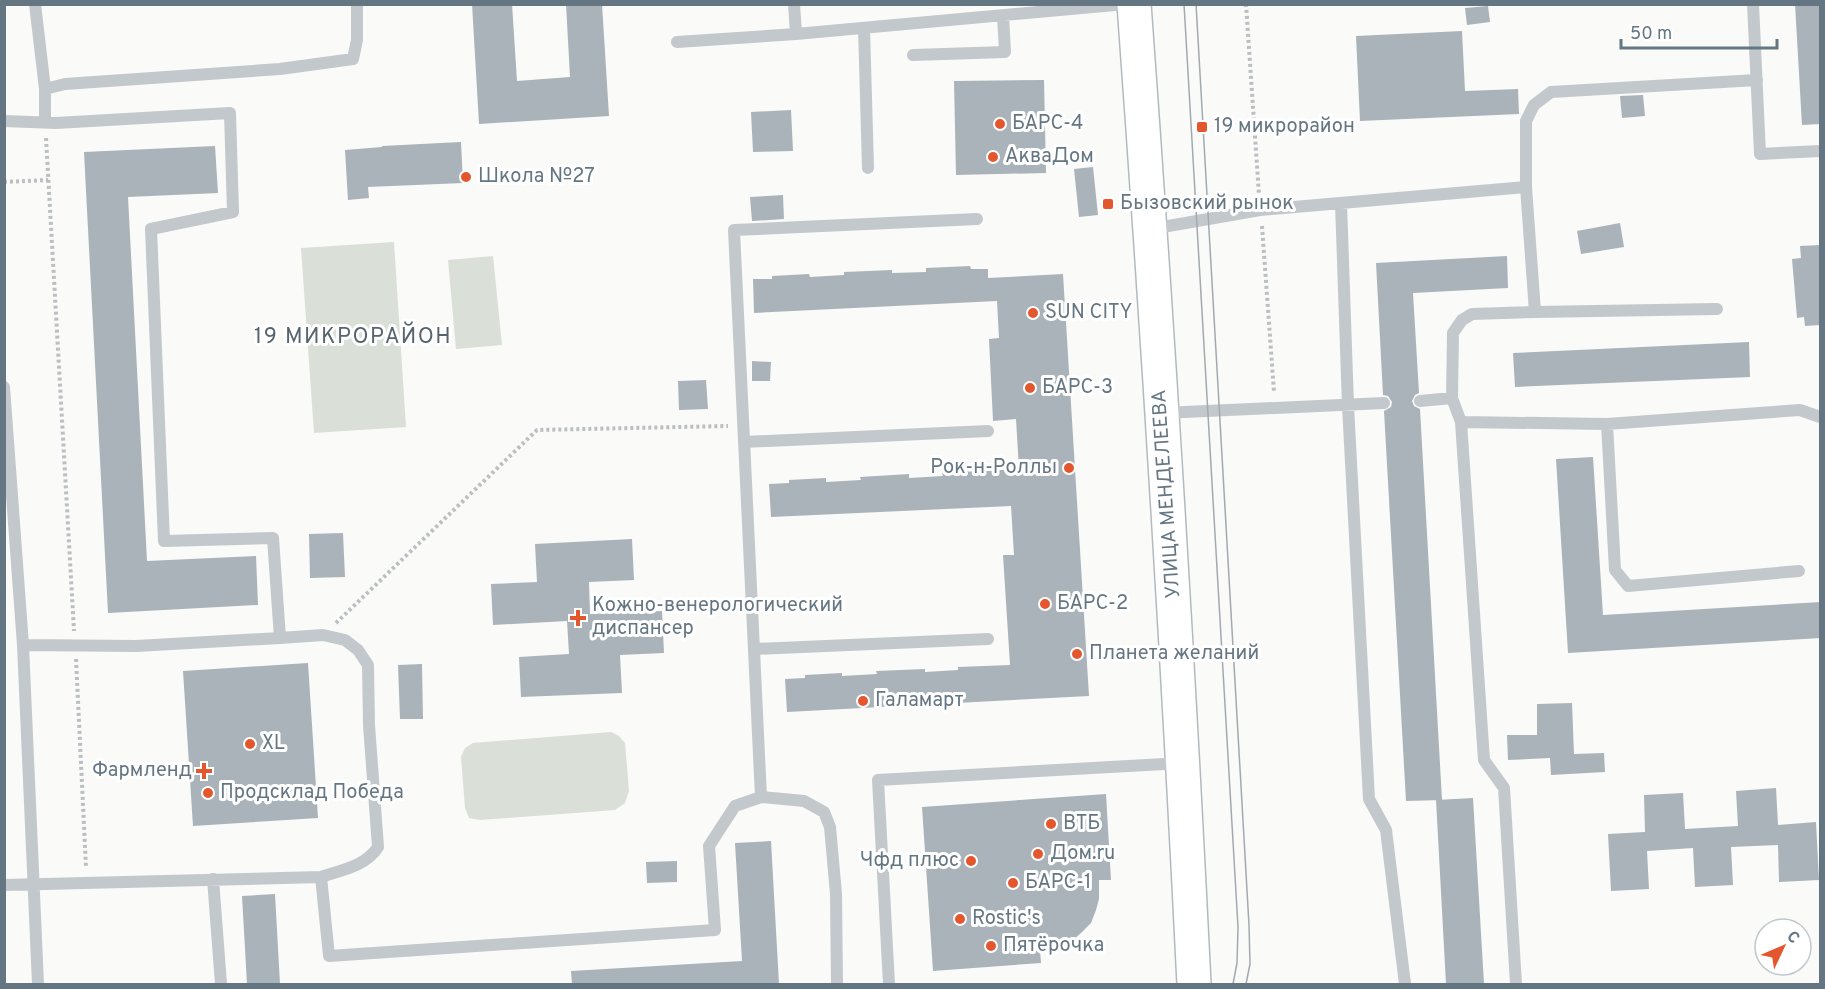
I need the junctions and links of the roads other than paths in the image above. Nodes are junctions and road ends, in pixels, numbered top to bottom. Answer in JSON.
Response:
{"nodes":[{"id":1,"x":35,"y":4,"type":"edge"},
{"id":2,"x":357,"y":4,"type":"edge"},
{"id":3,"x":794,"y":4,"type":"edge"},
{"id":4,"x":1126,"y":4,"type":"edge"},
{"id":5,"x":1134,"y":4,"type":"edge"},
{"id":6,"x":1753,"y":4,"type":"edge"},
{"id":7,"x":1003,"y":16,"type":"junction"},
{"id":8,"x":864,"y":28,"type":"junction"},
{"id":9,"x":796,"y":34,"type":"junction"},
{"id":10,"x":677,"y":42,"type":"dead end"},
{"id":11,"x":913,"y":55,"type":"dead end"},
{"id":12,"x":1756,"y":80,"type":"junction"},
{"id":13,"x":45,"y":89,"type":"junction"},
{"id":14,"x":4,"y":121,"type":"edge"},
{"id":15,"x":45,"y":122,"type":"junction"},
{"id":16,"x":1821,"y":151,"type":"edge"},
{"id":17,"x":868,"y":168,"type":"dead end"},
{"id":18,"x":1526,"y":187,"type":"junction"},
{"id":19,"x":1341,"y":203,"type":"junction"},
{"id":20,"x":977,"y":219,"type":"dead end"},
{"id":21,"x":1150,"y":229,"type":"junction"},
{"id":22,"x":1717,"y":309,"type":"dead end"},
{"id":23,"x":1535,"y":312,"type":"junction"},
{"id":24,"x":4,"y":387,"type":"edge"},
{"id":25,"x":1452,"y":398,"type":"junction"},
{"id":26,"x":1420,"y":401,"type":"dead end"},
{"id":27,"x":1384,"y":403,"type":"dead end"},
{"id":28,"x":1348,"y":406,"type":"junction"},
{"id":29,"x":1162,"y":413,"type":"junction"},
{"id":30,"x":1821,"y":417,"type":"edge"},
{"id":31,"x":1461,"y":422,"type":"junction"},
{"id":32,"x":1607,"y":424,"type":"junction"},
{"id":33,"x":988,"y":431,"type":"dead end"},
{"id":34,"x":744,"y":442,"type":"junction"},
{"id":35,"x":1799,"y":572,"type":"dead end"},
{"id":36,"x":280,"y":638,"type":"junction"},
{"id":37,"x":988,"y":639,"type":"dead end"},
{"id":38,"x":23,"y":645,"type":"junction"},
{"id":39,"x":754,"y":649,"type":"junction"},
{"id":40,"x":1183,"y":762,"type":"junction"},
{"id":41,"x":761,"y":797,"type":"junction"},
{"id":42,"x":321,"y":877,"type":"junction"},
{"id":43,"x":213,"y":879,"type":"junction"},
{"id":44,"x":33,"y":884,"type":"junction"},
{"id":45,"x":4,"y":885,"type":"edge"},
{"id":46,"x":38,"y":984,"type":"edge"},
{"id":47,"x":221,"y":984,"type":"edge"},
{"id":48,"x":837,"y":984,"type":"edge"},
{"id":49,"x":889,"y":984,"type":"edge"},
{"id":50,"x":1194,"y":984,"type":"edge"},
{"id":51,"x":1406,"y":984,"type":"edge"},
{"id":52,"x":1516,"y":984,"type":"edge"}],
"edges":[{"from":1,"to":13,"type":"lane"},
{"from":2,"to":13,"type":"lane"},
{"from":3,"to":9,"type":"lane"},
{"from":4,"to":7,"type":"lane"},
{"from":5,"to":21,"type":"main road","name":"УЛИЦА МЕНДЕЛЕЕВА"},
{"from":6,"to":12,"type":"lane"},
{"from":7,"to":8,"type":"lane"},
{"from":7,"to":11,"type":"lane"},
{"from":8,"to":9,"type":"lane"},
{"from":8,"to":17,"type":"lane"},
{"from":9,"to":10,"type":"lane"},
{"from":12,"to":16,"type":"lane"},
{"from":12,"to":18,"type":"lane"},
{"from":13,"to":15,"type":"lane"},
{"from":14,"to":15,"type":"lane"},
{"from":15,"to":36,"type":"lane"},
{"from":18,"to":19,"type":"lane"},
{"from":18,"to":23,"type":"lane"},
{"from":19,"to":21,"type":"lane"},
{"from":19,"to":28,"type":"lane"},
{"from":20,"to":34,"type":"lane"},
{"from":21,"to":29,"type":"main road","name":"УЛИЦА МЕНДЕЛЕЕВА"},
{"from":22,"to":23,"type":"lane"},
{"from":23,"to":25,"type":"lane"},
{"from":24,"to":38,"type":"lane"},
{"from":25,"to":26,"type":"lane"},
{"from":25,"to":31,"type":"lane"},
{"from":27,"to":28,"type":"lane"},
{"from":28,"to":29,"type":"lane"},
{"from":28,"to":51,"type":"lane"},
{"from":29,"to":40,"type":"main road","name":"УЛИЦА МЕНДЕЛЕЕВА"},
{"from":30,"to":32,"type":"lane"},
{"from":31,"to":32,"type":"lane"},
{"from":31,"to":52,"type":"lane"},
{"from":32,"to":35,"type":"lane"},
{"from":33,"to":34,"type":"lane"},
{"from":34,"to":39,"type":"lane"},
{"from":36,"to":38,"type":"lane"},
{"from":36,"to":42,"type":"lane"},
{"from":37,"to":39,"type":"lane"},
{"from":38,"to":44,"type":"lane"},
{"from":39,"to":41,"type":"lane"},
{"from":40,"to":49,"type":"lane"},
{"from":40,"to":50,"type":"main road","name":"УЛИЦА МЕНДЕЛЕЕВА"},
{"from":41,"to":42,"type":"lane"},
{"from":41,"to":48,"type":"lane"},
{"from":42,"to":43,"type":"lane"},
{"from":43,"to":44,"type":"lane"},
{"from":43,"to":47,"type":"lane"},
{"from":44,"to":45,"type":"lane"},
{"from":44,"to":46,"type":"lane"}]}
